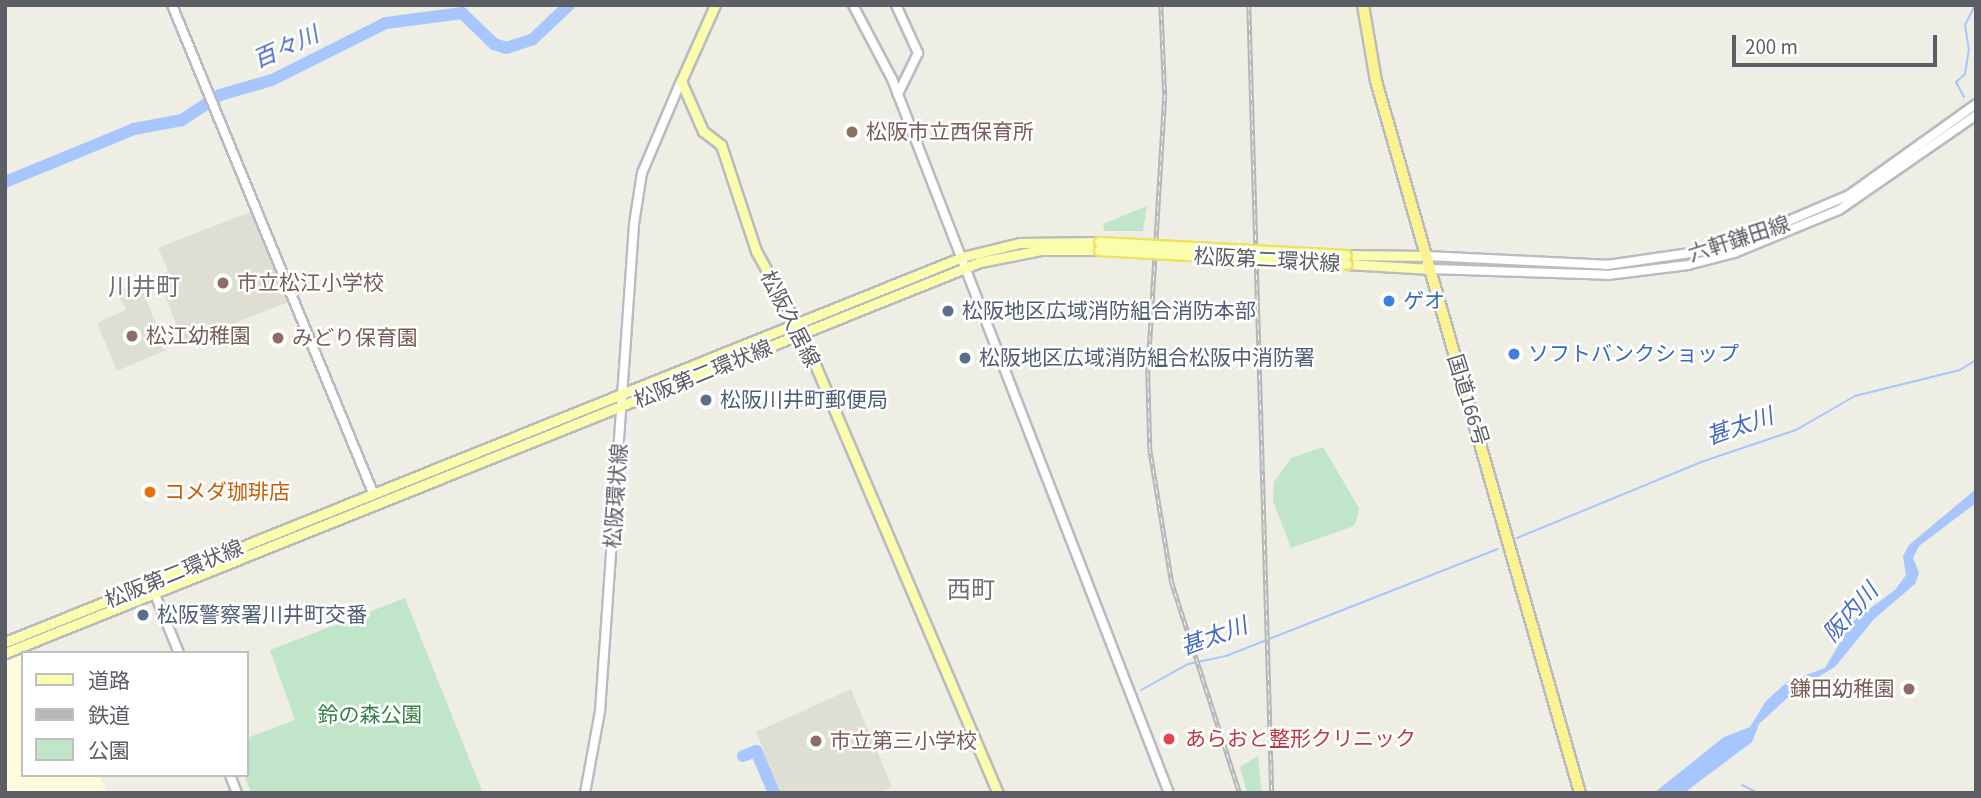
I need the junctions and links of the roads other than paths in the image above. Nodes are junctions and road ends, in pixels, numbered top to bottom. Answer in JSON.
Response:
{"nodes":[{"id":1,"x":172,"y":5,"type":"edge"},
{"id":2,"x":716,"y":5,"type":"edge"},
{"id":3,"x":853,"y":5,"type":"edge"},
{"id":4,"x":896,"y":5,"type":"edge"},
{"id":5,"x":1363,"y":5,"type":"edge"},
{"id":6,"x":681,"y":81,"type":"junction"},
{"id":7,"x":898,"y":94,"type":"junction"},
{"id":8,"x":1976,"y":104,"type":"edge"},
{"id":9,"x":1976,"y":115,"type":"edge"},
{"id":10,"x":1099,"y":246,"type":"junction"},
{"id":11,"x":1426,"y":256,"type":"junction"},
{"id":12,"x":962,"y":257,"type":"junction"},
{"id":13,"x":1347,"y":260,"type":"junction"},
{"id":14,"x":966,"y":269,"type":"junction"},
{"id":15,"x":1431,"y":269,"type":"junction"},
{"id":16,"x":795,"y":326,"type":"junction"},
{"id":17,"x":803,"y":334,"type":"junction"},
{"id":18,"x":623,"y":394,"type":"junction"},
{"id":19,"x":622,"y":407,"type":"junction"},
{"id":20,"x":374,"y":495,"type":"junction"},
{"id":21,"x":152,"y":587,"type":"junction"},
{"id":22,"x":5,"y":642,"type":"edge"},
{"id":23,"x":178,"y":651,"type":"edge"},
{"id":24,"x":5,"y":653,"type":"edge"},
{"id":25,"x":585,"y":793,"type":"edge"},
{"id":26,"x":998,"y":793,"type":"edge"},
{"id":27,"x":1169,"y":793,"type":"edge"},
{"id":28,"x":1580,"y":793,"type":"edge"}],
"edges":[{"from":1,"to":20,"type":"main road"},
{"from":2,"to":6,"type":"main road"},
{"from":3,"to":7,"type":"main road"},
{"from":4,"to":7,"type":"main road"},
{"from":5,"to":11,"type":"highway","name":"国道166号"},
{"from":6,"to":16,"type":"main road","name":"松阪久居線"},
{"from":6,"to":18,"type":"main road","name":"松阪環状線"},
{"from":7,"to":12,"type":"main road"},
{"from":8,"to":11,"type":"main road","name":"六軒鎌田線"},
{"from":9,"to":15,"type":"main road","name":"六軒鎌田線"},
{"from":10,"to":12,"type":"main road","name":"松阪第二環状線"},
{"from":10,"to":13,"type":"main road","name":"松阪第二環状線","bridge":true},
{"from":10,"to":14,"type":"main road","name":"松阪第二環状線"},
{"from":11,"to":13,"type":"main road","name":"松阪第二環状線"},
{"from":11,"to":15,"type":"highway","name":"国道166号"},
{"from":12,"to":14,"type":"main road"},
{"from":12,"to":16,"type":"main road","name":"松阪第二環状線"},
{"from":13,"to":15,"type":"main road","name":"松阪第二環状線"},
{"from":14,"to":17,"type":"main road","name":"松阪第二環状線"},
{"from":14,"to":27,"type":"main road"},
{"from":15,"to":28,"type":"highway","name":"国道166号"},
{"from":16,"to":17,"type":"main road","name":"松阪久居線"},
{"from":16,"to":18,"type":"main road","name":"松阪第二環状線"},
{"from":17,"to":19,"type":"main road","name":"松阪第二環状線"},
{"from":17,"to":26,"type":"main road","name":"松阪久居線"},
{"from":18,"to":19,"type":"main road","name":"松阪環状線"},
{"from":18,"to":20,"type":"main road","name":"松阪第二環状線"},
{"from":19,"to":21,"type":"main road","name":"松阪第二環状線"},
{"from":19,"to":25,"type":"main road","name":"松阪環状線"},
{"from":20,"to":21,"type":"main road","name":"松阪第二環状線"},
{"from":21,"to":22,"type":"main road","name":"松阪第二環状線"},
{"from":21,"to":23,"type":"main road"},
{"from":21,"to":24,"type":"main road","name":"松阪第二環状線"}]}
